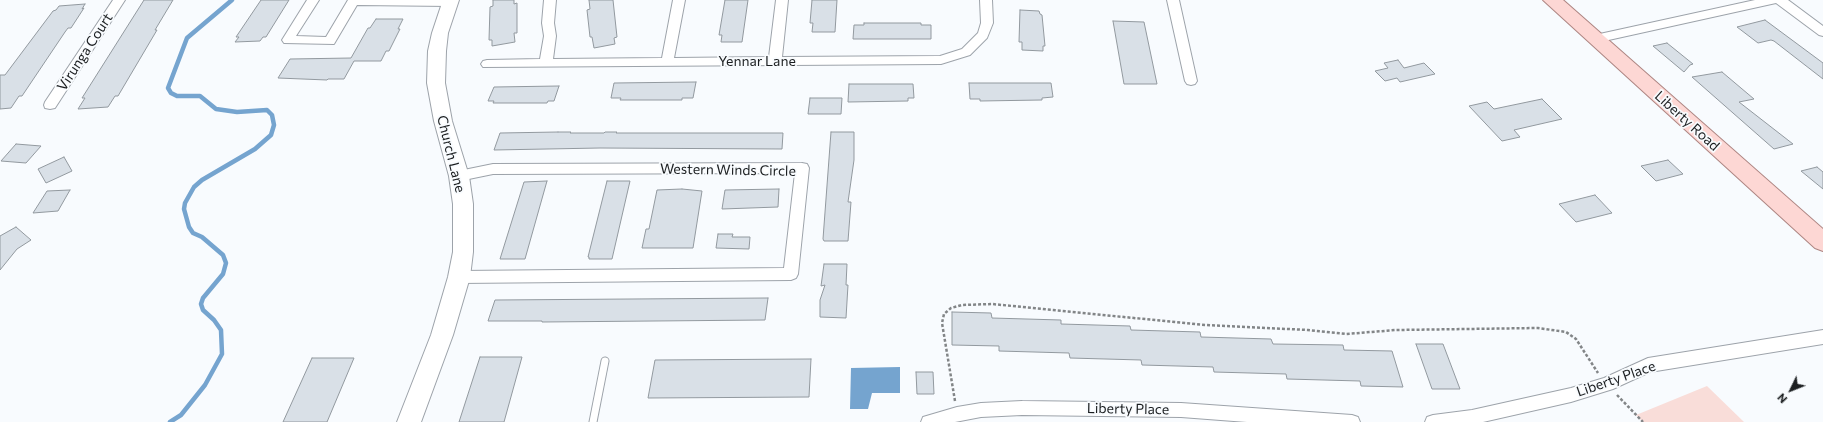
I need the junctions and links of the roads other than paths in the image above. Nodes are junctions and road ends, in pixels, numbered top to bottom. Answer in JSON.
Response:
{"nodes":[{"id":1,"x":119,"y":0,"type":"edge"},
{"id":2,"x":313,"y":0,"type":"edge"},
{"id":3,"x":354,"y":0,"type":"edge"},
{"id":4,"x":550,"y":0,"type":"edge"},
{"id":5,"x":679,"y":0,"type":"edge"},
{"id":6,"x":782,"y":0,"type":"edge"},
{"id":7,"x":986,"y":0,"type":"edge"},
{"id":8,"x":1173,"y":0,"type":"edge"},
{"id":9,"x":1552,"y":0,"type":"edge"},
{"id":10,"x":1772,"y":0,"type":"edge"},
{"id":11,"x":1780,"y":0,"type":"edge"},
{"id":12,"x":450,"y":1,"type":"edge"},
{"id":13,"x":1823,"y":32,"type":"edge"},
{"id":14,"x":1595,"y":39,"type":"junction"},
{"id":15,"x":775,"y":61,"type":"junction"},
{"id":16,"x":668,"y":62,"type":"junction"},
{"id":17,"x":546,"y":63,"type":"junction"},
{"id":18,"x":487,"y":64,"type":"dead end"},
{"id":19,"x":1190,"y":81,"type":"dead end"},
{"id":20,"x":50,"y":105,"type":"dead end"},
{"id":21,"x":458,"y":176,"type":"junction"},
{"id":22,"x":1823,"y":242,"type":"edge"},
{"id":23,"x":459,"y":278,"type":"junction"},
{"id":24,"x":1823,"y":337,"type":"edge"},
{"id":25,"x":605,"y":361,"type":"dead end"},
{"id":26,"x":409,"y":422,"type":"edge"},
{"id":27,"x":593,"y":422,"type":"edge"},
{"id":28,"x":929,"y":422,"type":"edge"},
{"id":29,"x":1352,"y":422,"type":"edge"},
{"id":30,"x":1433,"y":422,"type":"edge"}],
"edges":[{"from":1,"to":20,"type":"street","name":"Virunga Court"},
{"from":2,"to":3,"type":"street"},
{"from":3,"to":12,"type":"street"},
{"from":4,"to":17,"type":"street"},
{"from":5,"to":16,"type":"street"},
{"from":6,"to":15,"type":"street"},
{"from":7,"to":15,"type":"street","name":"Yennar Lane"},
{"from":8,"to":19,"type":"street"},
{"from":9,"to":14,"type":"main road","name":"Liberty Road"},
{"from":10,"to":14,"type":"street"},
{"from":11,"to":13,"type":"street"},
{"from":12,"to":21,"type":"street","name":"Church Lane"},
{"from":14,"to":22,"type":"main road","name":"Liberty Road"},
{"from":15,"to":16,"type":"street","name":"Yennar Lane"},
{"from":16,"to":17,"type":"street","name":"Yennar Lane"},
{"from":17,"to":18,"type":"street","name":"Yennar Lane"},
{"from":21,"to":23,"type":"street","name":"Church Lane"},
{"from":21,"to":23,"type":"street","name":"Western Winds Circle"},
{"from":23,"to":26,"type":"street","name":"Church Lane"},
{"from":24,"to":30,"type":"street","name":"Liberty Place"},
{"from":25,"to":27,"type":"lane"},
{"from":28,"to":29,"type":"street","name":"Liberty Place"}]}
